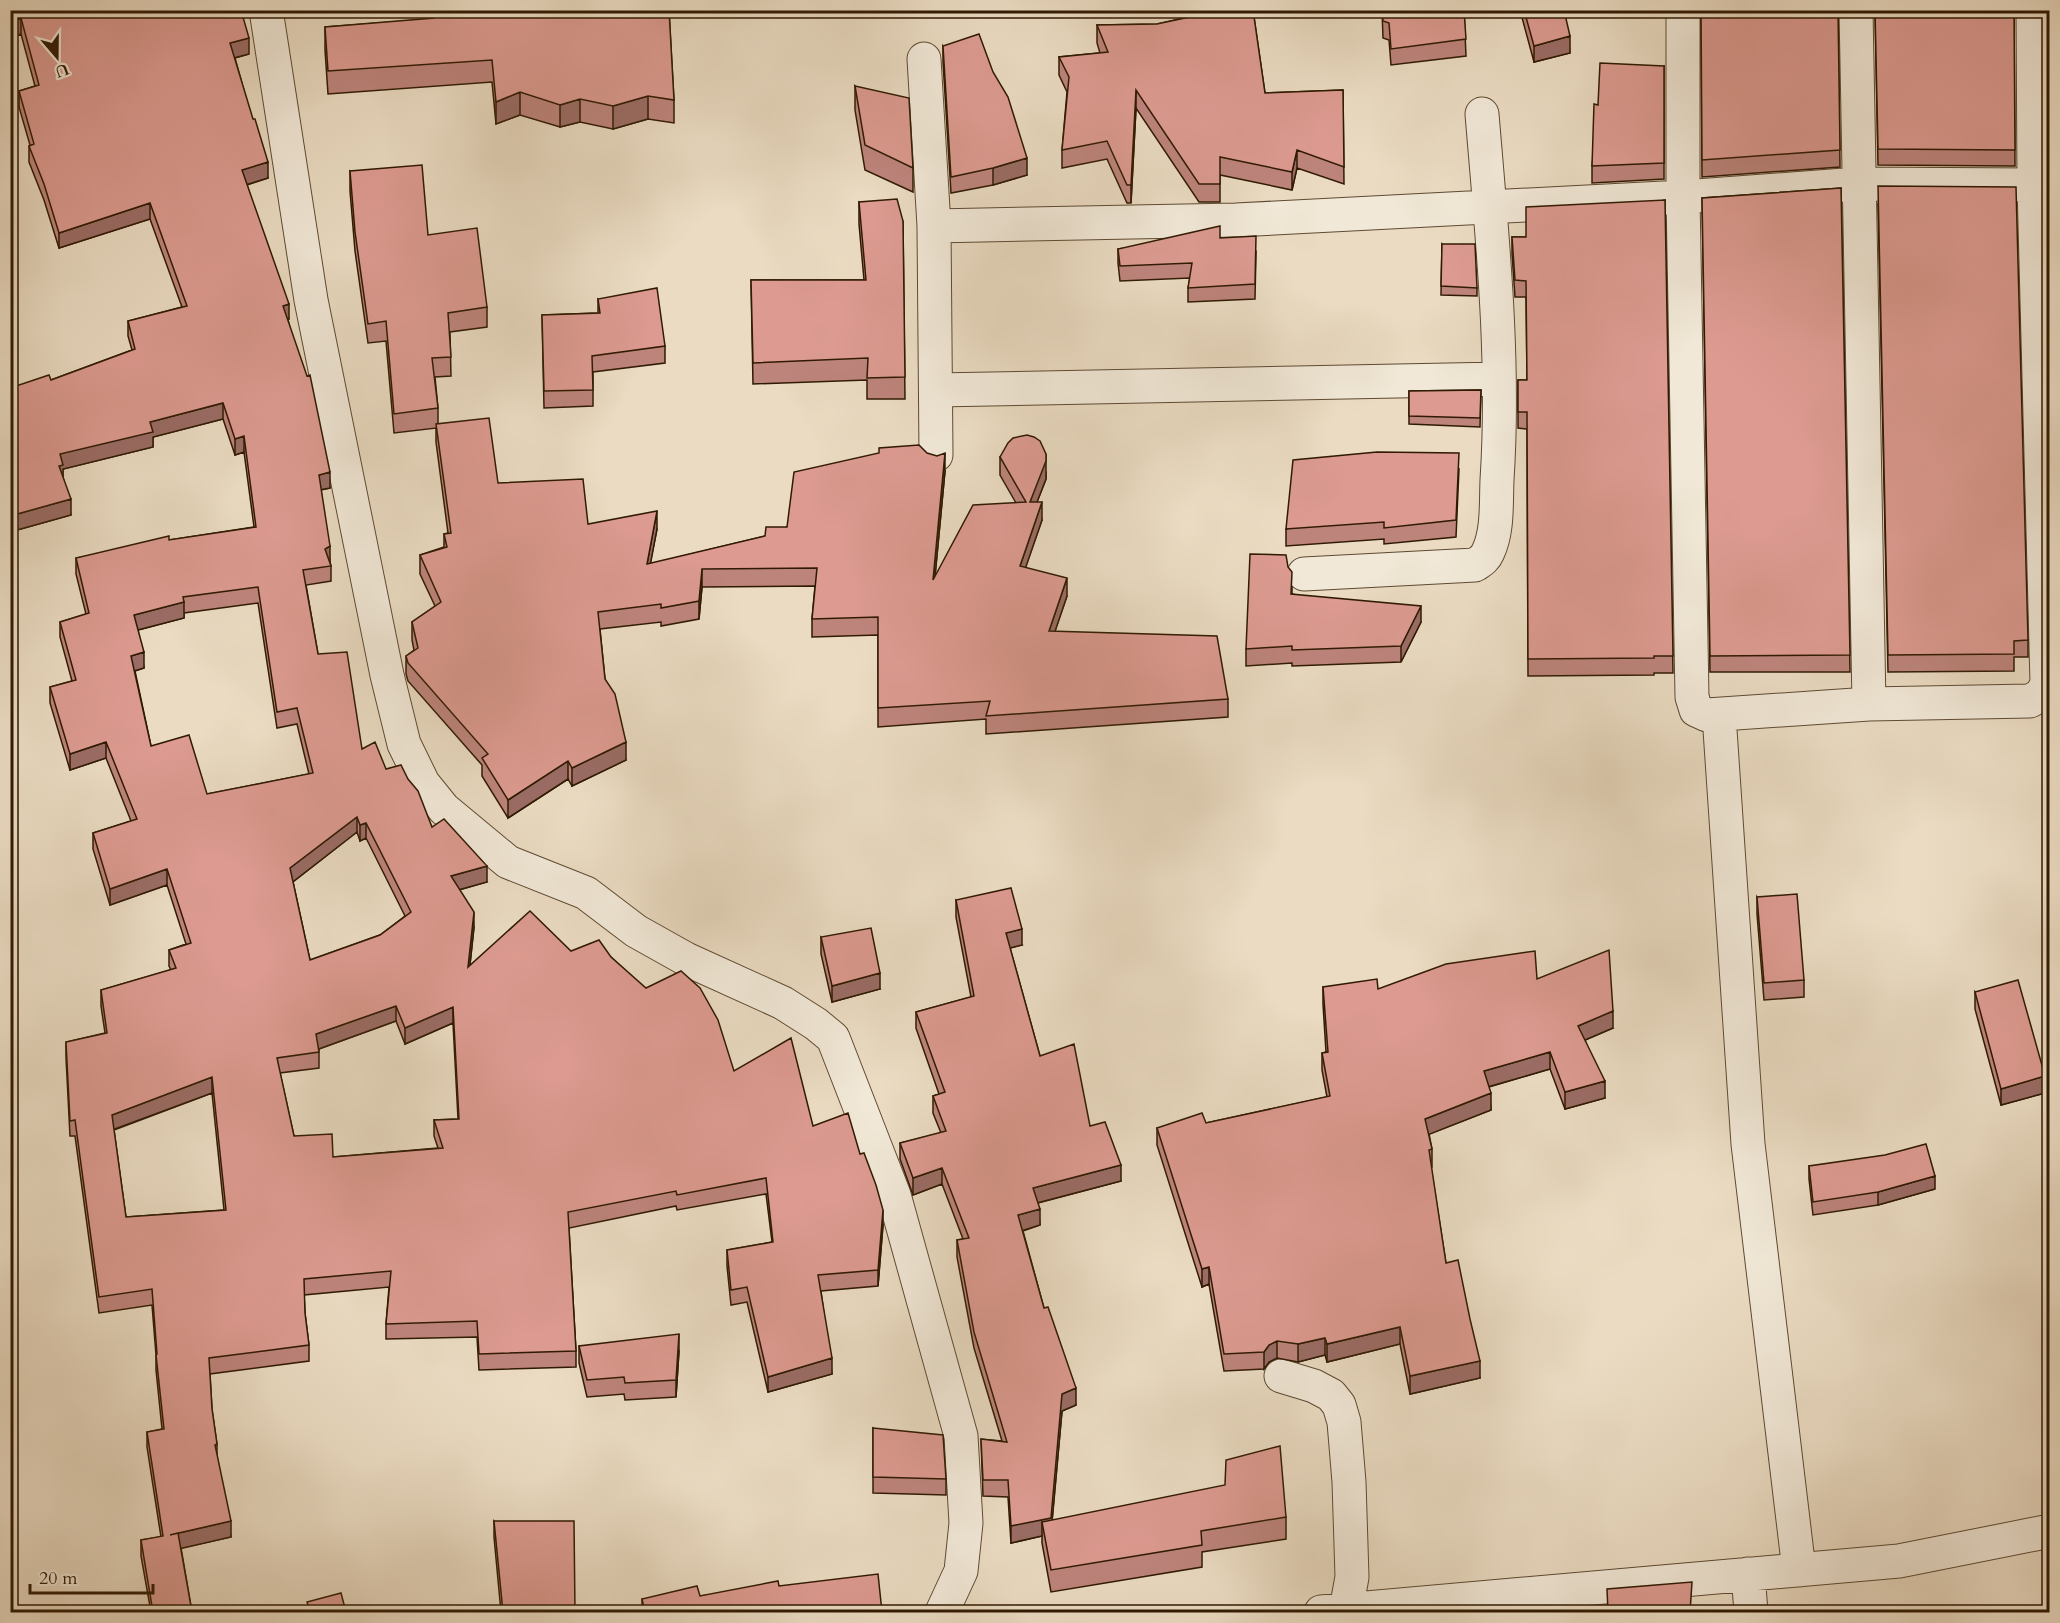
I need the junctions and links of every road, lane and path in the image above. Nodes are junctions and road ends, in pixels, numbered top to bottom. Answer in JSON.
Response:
{"nodes":[{"id":1,"x":266,"y":10,"type":"edge"},
{"id":2,"x":1683,"y":10,"type":"edge"},
{"id":3,"x":1856,"y":10,"type":"edge"},
{"id":4,"x":2033,"y":10,"type":"edge"},
{"id":5,"x":924,"y":59,"type":"dead end"},
{"id":6,"x":1482,"y":114,"type":"dead end"},
{"id":7,"x":1858,"y":184,"type":"junction"},
{"id":8,"x":2034,"y":184,"type":"junction"},
{"id":9,"x":1683,"y":197,"type":"junction"},
{"id":10,"x":1490,"y":208,"type":"junction"},
{"id":11,"x":934,"y":226,"type":"junction"},
{"id":12,"x":1499,"y":380,"type":"junction"},
{"id":13,"x":936,"y":390,"type":"junction"},
{"id":14,"x":936,"y":454,"type":"edge"},
{"id":15,"x":1304,"y":574,"type":"dead end"},
{"id":16,"x":1869,"y":704,"type":"junction"},
{"id":17,"x":1719,"y":715,"type":"junction"},
{"id":18,"x":1281,"y":1376,"type":"dead end"},
{"id":19,"x":2049,"y":1531,"type":"edge"},
{"id":20,"x":1799,"y":1570,"type":"junction"},
{"id":21,"x":1748,"y":1574,"type":"junction"},
{"id":22,"x":1334,"y":1611,"type":"edge"},
{"id":23,"x":942,"y":1612,"type":"edge"},
{"id":24,"x":1751,"y":1612,"type":"edge"}],
"edges":[{"from":1,"to":23,"type":"street"},
{"from":2,"to":9,"type":"street"},
{"from":3,"to":7,"type":"street"},
{"from":4,"to":8,"type":"street"},
{"from":5,"to":11,"type":"street"},
{"from":6,"to":10,"type":"street"},
{"from":7,"to":8,"type":"street"},
{"from":7,"to":9,"type":"street"},
{"from":7,"to":16,"type":"street"},
{"from":8,"to":16,"type":"street"},
{"from":9,"to":10,"type":"street"},
{"from":9,"to":17,"type":"street"},
{"from":10,"to":11,"type":"street"},
{"from":10,"to":12,"type":"street"},
{"from":11,"to":13,"type":"street"},
{"from":12,"to":13,"type":"street"},
{"from":12,"to":15,"type":"street"},
{"from":13,"to":14,"type":"street"},
{"from":16,"to":17,"type":"street"},
{"from":17,"to":20,"type":"street"},
{"from":18,"to":22,"type":"street"},
{"from":19,"to":20,"type":"street"},
{"from":20,"to":21,"type":"street"},
{"from":21,"to":22,"type":"street"},
{"from":21,"to":24,"type":"street"}]}
